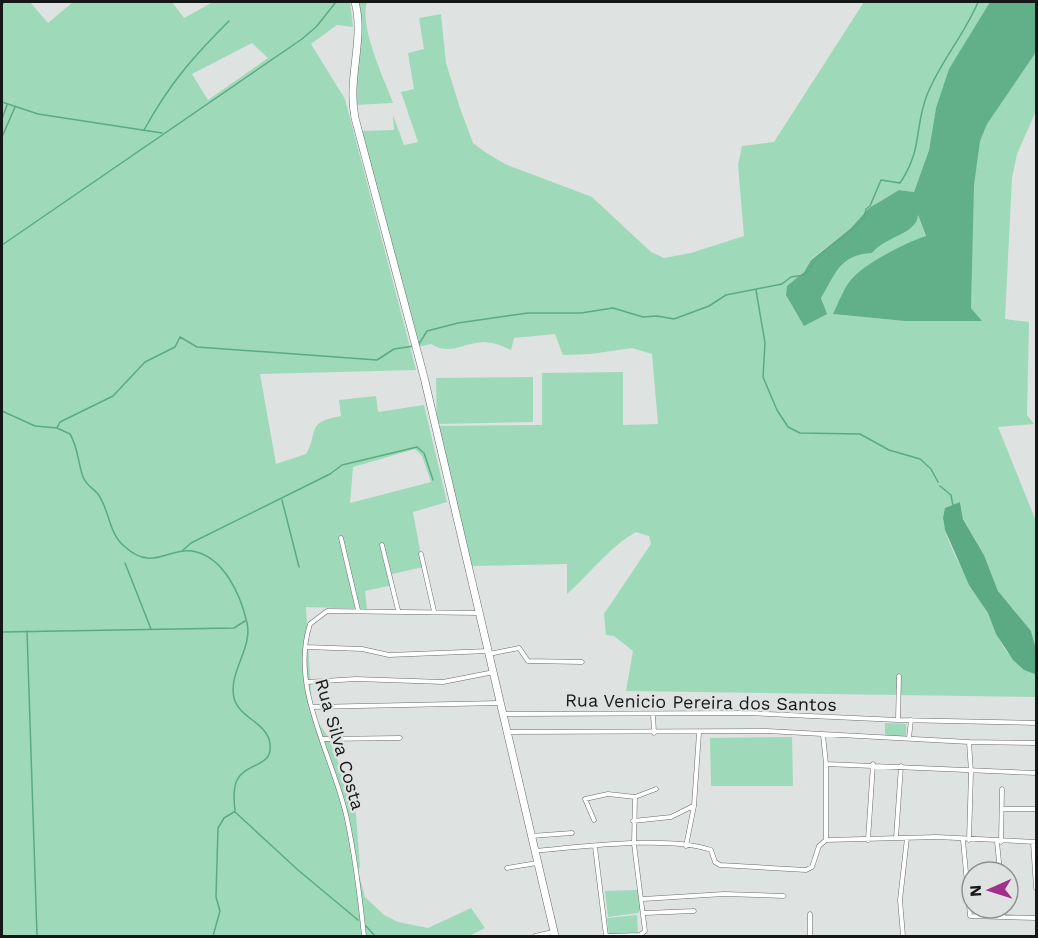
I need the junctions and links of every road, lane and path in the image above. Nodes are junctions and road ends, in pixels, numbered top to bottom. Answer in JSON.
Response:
{"nodes":[{"id":1,"x":355,"y":2,"type":"edge"},
{"id":2,"x":340,"y":538,"type":"dead end"},
{"id":3,"x":382,"y":545,"type":"dead end"},
{"id":4,"x":421,"y":554,"type":"dead end"},
{"id":5,"x":358,"y":610,"type":"junction"},
{"id":6,"x":398,"y":610,"type":"junction"},
{"id":7,"x":434,"y":611,"type":"junction"},
{"id":8,"x":479,"y":612,"type":"junction"},
{"id":9,"x":306,"y":647,"type":"junction"},
{"id":10,"x":489,"y":653,"type":"junction"},
{"id":11,"x":582,"y":662,"type":"dead end"},
{"id":12,"x":494,"y":672,"type":"junction"},
{"id":13,"x":899,"y":676,"type":"dead end"},
{"id":14,"x":307,"y":682,"type":"junction"},
{"id":15,"x":501,"y":703,"type":"junction"},
{"id":16,"x":312,"y":707,"type":"junction"},
{"id":17,"x":504,"y":714,"type":"junction"},
{"id":18,"x":653,"y":714,"type":"junction"},
{"id":19,"x":898,"y":720,"type":"junction"},
{"id":20,"x":911,"y":720,"type":"junction"},
{"id":21,"x":1036,"y":723,"type":"edge"},
{"id":22,"x":508,"y":732,"type":"junction"},
{"id":23,"x":654,"y":733,"type":"junction"},
{"id":24,"x":699,"y":733,"type":"junction"},
{"id":25,"x":823,"y":735,"type":"junction"},
{"id":26,"x":400,"y":738,"type":"dead end"},
{"id":27,"x":909,"y":738,"type":"junction"},
{"id":28,"x":323,"y":739,"type":"junction"},
{"id":29,"x":969,"y":742,"type":"junction"},
{"id":30,"x":1036,"y":743,"type":"edge"},
{"id":31,"x":826,"y":764,"type":"junction"},
{"id":32,"x":873,"y":764,"type":"junction"},
{"id":33,"x":901,"y":766,"type":"junction"},
{"id":34,"x":971,"y":772,"type":"junction"},
{"id":35,"x":1036,"y":773,"type":"edge"},
{"id":36,"x":656,"y":789,"type":"dead end"},
{"id":37,"x":1002,"y":789,"type":"dead end"},
{"id":38,"x":635,"y":797,"type":"junction"},
{"id":39,"x":694,"y":806,"type":"junction"},
{"id":40,"x":1002,"y":809,"type":"junction"},
{"id":41,"x":1036,"y":809,"type":"edge"},
{"id":42,"x":594,"y":820,"type":"dead end"},
{"id":43,"x":633,"y":821,"type":"junction"},
{"id":44,"x":572,"y":833,"type":"dead end"},
{"id":45,"x":530,"y":836,"type":"junction"},
{"id":46,"x":896,"y":838,"type":"junction"},
{"id":47,"x":907,"y":838,"type":"junction"},
{"id":48,"x":826,"y":840,"type":"junction"},
{"id":49,"x":868,"y":840,"type":"junction"},
{"id":50,"x":963,"y":840,"type":"junction"},
{"id":51,"x":969,"y":840,"type":"junction"},
{"id":52,"x":999,"y":842,"type":"junction"},
{"id":53,"x":1035,"y":842,"type":"edge"},
{"id":54,"x":634,"y":843,"type":"junction"},
{"id":55,"x":686,"y":846,"type":"junction"},
{"id":56,"x":595,"y":847,"type":"junction"},
{"id":57,"x":534,"y":851,"type":"junction"},
{"id":58,"x":965,"y":860,"type":"edge"},
{"id":59,"x":1000,"y":860,"type":"edge"},
{"id":60,"x":537,"y":863,"type":"junction"},
{"id":61,"x":507,"y":868,"type":"dead end"},
{"id":62,"x":1036,"y":888,"type":"edge"},
{"id":63,"x":783,"y":896,"type":"dead end"},
{"id":64,"x":643,"y":899,"type":"junction"},
{"id":65,"x":694,"y":911,"type":"dead end"},
{"id":66,"x":645,"y":913,"type":"junction"},
{"id":67,"x":810,"y":914,"type":"dead end"},
{"id":68,"x":1020,"y":918,"type":"edge"},
{"id":69,"x":1036,"y":918,"type":"edge"},
{"id":70,"x":555,"y":934,"type":"edge"},
{"id":71,"x":364,"y":936,"type":"edge"},
{"id":72,"x":535,"y":936,"type":"edge"},
{"id":73,"x":607,"y":936,"type":"edge"},
{"id":74,"x":629,"y":936,"type":"edge"},
{"id":75,"x":810,"y":936,"type":"edge"},
{"id":76,"x":903,"y":936,"type":"edge"}],
"edges":[{"from":1,"to":8,"type":"main road"},
{"from":2,"to":5,"type":"street"},
{"from":3,"to":6,"type":"street"},
{"from":4,"to":7,"type":"street"},
{"from":5,"to":6,"type":"street","name":"Rua Silva Costa"},
{"from":5,"to":9,"type":"street","name":"Rua Silva Costa"},
{"from":6,"to":7,"type":"street","name":"Rua Silva Costa"},
{"from":7,"to":8,"type":"street","name":"Rua Silva Costa"},
{"from":8,"to":10,"type":"main road"},
{"from":9,"to":10,"type":"street"},
{"from":9,"to":14,"type":"street","name":"Rua Silva Costa"},
{"from":10,"to":11,"type":"street"},
{"from":10,"to":12,"type":"main road"},
{"from":12,"to":14,"type":"street"},
{"from":12,"to":15,"type":"main road"},
{"from":13,"to":19,"type":"street"},
{"from":14,"to":16,"type":"street","name":"Rua Silva Costa"},
{"from":15,"to":16,"type":"street"},
{"from":15,"to":17,"type":"main road"},
{"from":16,"to":28,"type":"street","name":"Rua Silva Costa"},
{"from":17,"to":18,"type":"street","name":"Rua Venicio Pereira dos Santos"},
{"from":17,"to":22,"type":"main road"},
{"from":18,"to":19,"type":"street","name":"Rua Venicio Pereira dos Santos"},
{"from":18,"to":23,"type":"street"},
{"from":19,"to":20,"type":"street","name":"Rua Venicio Pereira dos Santos"},
{"from":20,"to":21,"type":"street","name":"Rua Venicio Pereira dos Santos"},
{"from":20,"to":27,"type":"street"},
{"from":22,"to":23,"type":"street"},
{"from":22,"to":45,"type":"main road"},
{"from":23,"to":24,"type":"street"},
{"from":24,"to":25,"type":"street"},
{"from":24,"to":39,"type":"street"},
{"from":25,"to":27,"type":"street"},
{"from":25,"to":31,"type":"street"},
{"from":26,"to":28,"type":"street"},
{"from":27,"to":29,"type":"street"},
{"from":28,"to":71,"type":"street","name":"Rua Silva Costa"},
{"from":29,"to":30,"type":"street"},
{"from":29,"to":34,"type":"street"},
{"from":31,"to":32,"type":"street"},
{"from":31,"to":48,"type":"street"},
{"from":32,"to":33,"type":"street"},
{"from":32,"to":49,"type":"street"},
{"from":33,"to":34,"type":"street"},
{"from":33,"to":46,"type":"street"},
{"from":34,"to":35,"type":"street"},
{"from":34,"to":51,"type":"street"},
{"from":36,"to":38,"type":"street"},
{"from":37,"to":40,"type":"street"},
{"from":38,"to":42,"type":"street"},
{"from":38,"to":43,"type":"street"},
{"from":39,"to":43,"type":"street"},
{"from":39,"to":55,"type":"street"},
{"from":40,"to":41,"type":"street"},
{"from":40,"to":52,"type":"street"},
{"from":43,"to":54,"type":"street"},
{"from":44,"to":45,"type":"street"},
{"from":45,"to":57,"type":"main road"},
{"from":46,"to":47,"type":"street"},
{"from":46,"to":49,"type":"street"},
{"from":47,"to":50,"type":"street"},
{"from":47,"to":76,"type":"street"},
{"from":48,"to":49,"type":"street"},
{"from":48,"to":55,"type":"street"},
{"from":50,"to":51,"type":"street"},
{"from":50,"to":58,"type":"street"},
{"from":51,"to":52,"type":"street"},
{"from":52,"to":53,"type":"street"},
{"from":52,"to":59,"type":"street"},
{"from":53,"to":62,"type":"street"},
{"from":54,"to":55,"type":"street"},
{"from":54,"to":56,"type":"street"},
{"from":54,"to":64,"type":"street"},
{"from":56,"to":57,"type":"street"},
{"from":56,"to":73,"type":"street"},
{"from":57,"to":60,"type":"main road"},
{"from":60,"to":61,"type":"street"},
{"from":60,"to":70,"type":"main road"},
{"from":63,"to":64,"type":"street"},
{"from":64,"to":66,"type":"street"},
{"from":65,"to":66,"type":"street"},
{"from":66,"to":74,"type":"street"},
{"from":67,"to":75,"type":"street"},
{"from":68,"to":69,"type":"street"},
{"from":70,"to":72,"type":"street"},
{"from":73,"to":74,"type":"street"}]}
